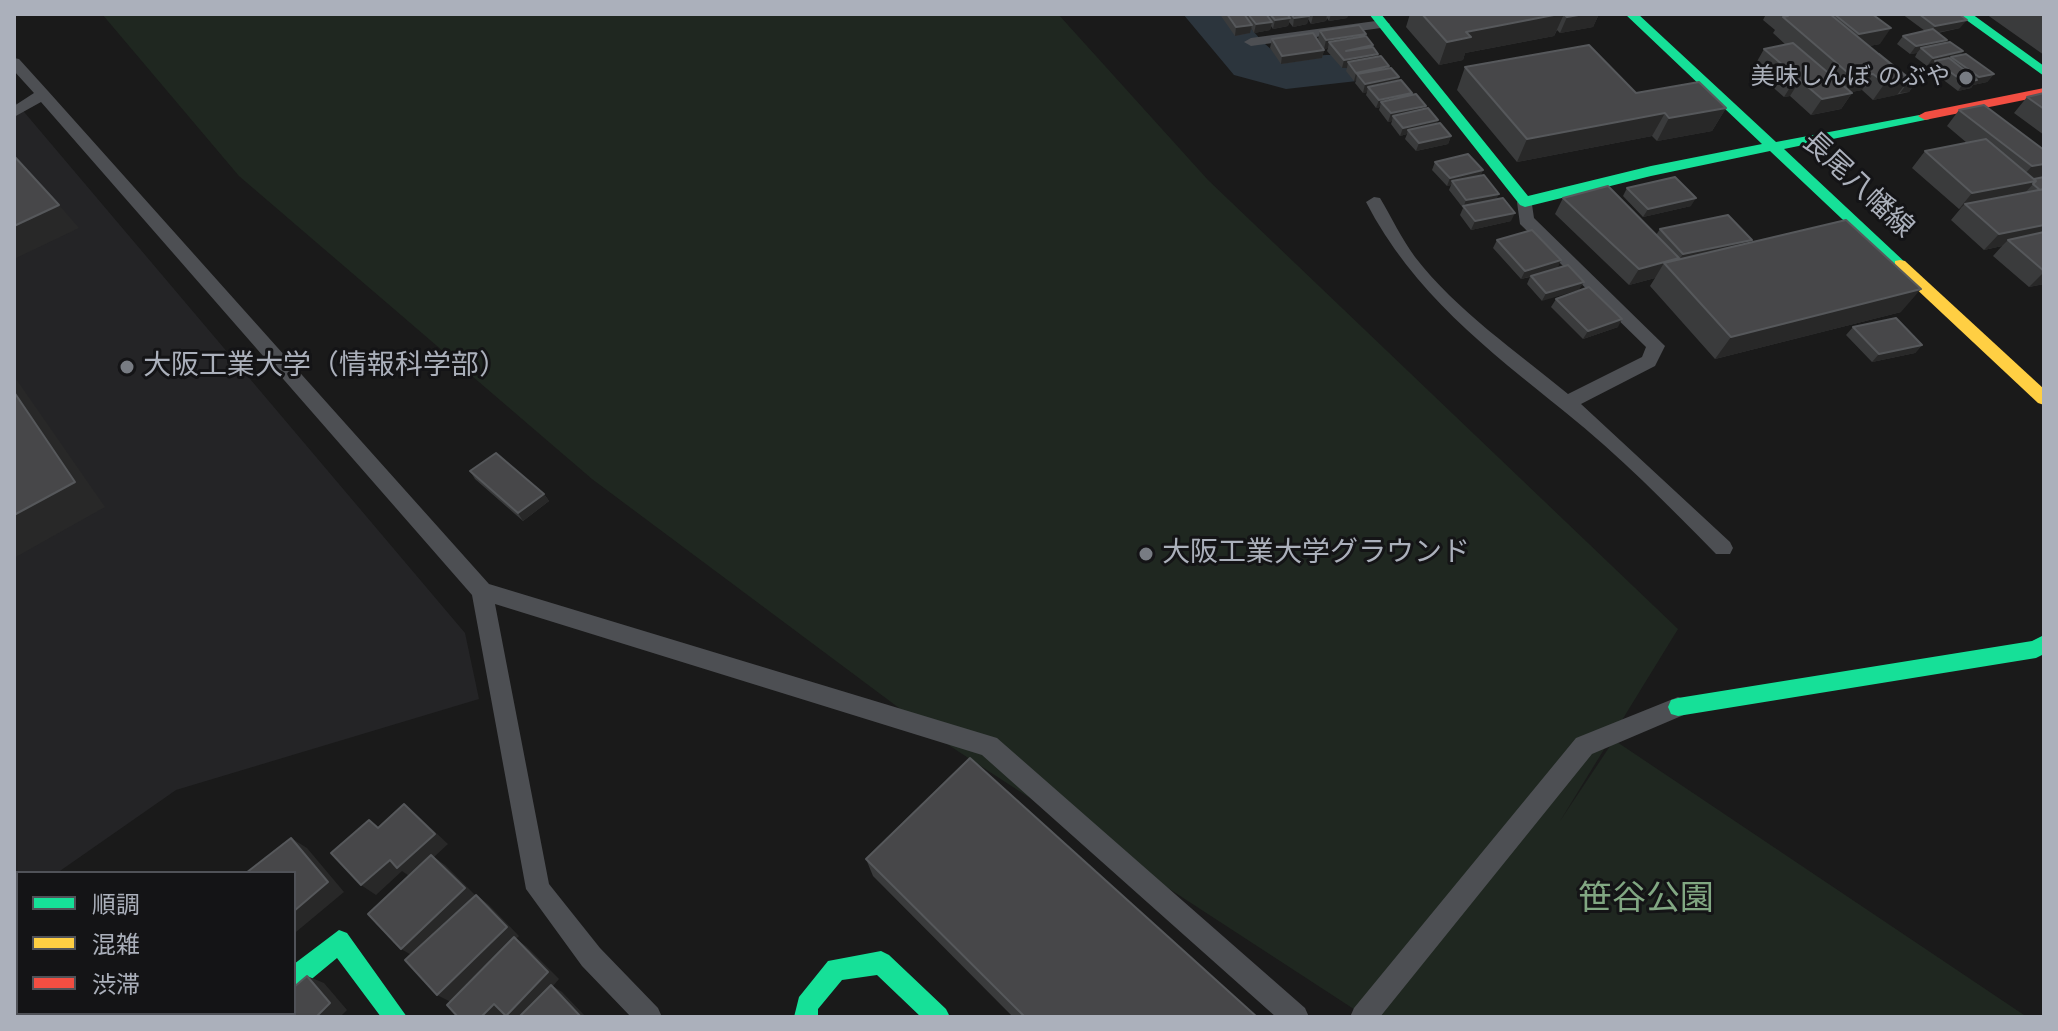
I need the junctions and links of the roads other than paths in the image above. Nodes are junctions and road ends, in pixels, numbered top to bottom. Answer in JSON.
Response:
{"nodes":[{"id":1,"x":1631,"y":14,"type":"edge"},
{"id":2,"x":1964,"y":14,"type":"edge"},
{"id":3,"x":1379,"y":19,"type":"edge"},
{"id":4,"x":1251,"y":42,"type":"dead end"},
{"id":5,"x":14,"y":62,"type":"edge"},
{"id":6,"x":2044,"y":72,"type":"edge"},
{"id":7,"x":2044,"y":92,"type":"edge"},
{"id":8,"x":43,"y":94,"type":"junction"},
{"id":9,"x":14,"y":112,"type":"edge"},
{"id":10,"x":1775,"y":148,"type":"junction"},
{"id":11,"x":1374,"y":202,"type":"dead end"},
{"id":12,"x":1525,"y":202,"type":"junction"},
{"id":13,"x":2044,"y":399,"type":"edge"},
{"id":14,"x":1566,"y":403,"type":"junction"},
{"id":15,"x":1723,"y":548,"type":"dead end"},
{"id":16,"x":482,"y":591,"type":"junction"},
{"id":17,"x":2044,"y":644,"type":"edge"},
{"id":18,"x":1678,"y":707,"type":"joint"},
{"id":19,"x":296,"y":977,"type":"edge"},
{"id":20,"x":395,"y":1017,"type":"edge"},
{"id":21,"x":649,"y":1017,"type":"edge"},
{"id":22,"x":806,"y":1017,"type":"edge"},
{"id":23,"x":938,"y":1017,"type":"edge"},
{"id":24,"x":1296,"y":1017,"type":"edge"},
{"id":25,"x":1363,"y":1017,"type":"edge"}],
"edges":[{"from":1,"to":10,"type":"street","name":"長尾八幡線"},
{"from":2,"to":6,"type":"street"},
{"from":3,"to":4,"type":"lane"},
{"from":3,"to":12,"type":"street"},
{"from":5,"to":8,"type":"lane"},
{"from":7,"to":10,"type":"street"},
{"from":8,"to":9,"type":"lane"},
{"from":8,"to":16,"type":"lane"},
{"from":10,"to":12,"type":"street"},
{"from":10,"to":13,"type":"street","name":"長尾八幡線"},
{"from":11,"to":14,"type":"lane"},
{"from":12,"to":14,"type":"lane"},
{"from":14,"to":15,"type":"lane"},
{"from":16,"to":21,"type":"lane"},
{"from":16,"to":24,"type":"lane"},
{"from":17,"to":18,"type":"street"},
{"from":18,"to":25,"type":"lane"},
{"from":19,"to":20,"type":"street"},
{"from":22,"to":23,"type":"street"}]}
